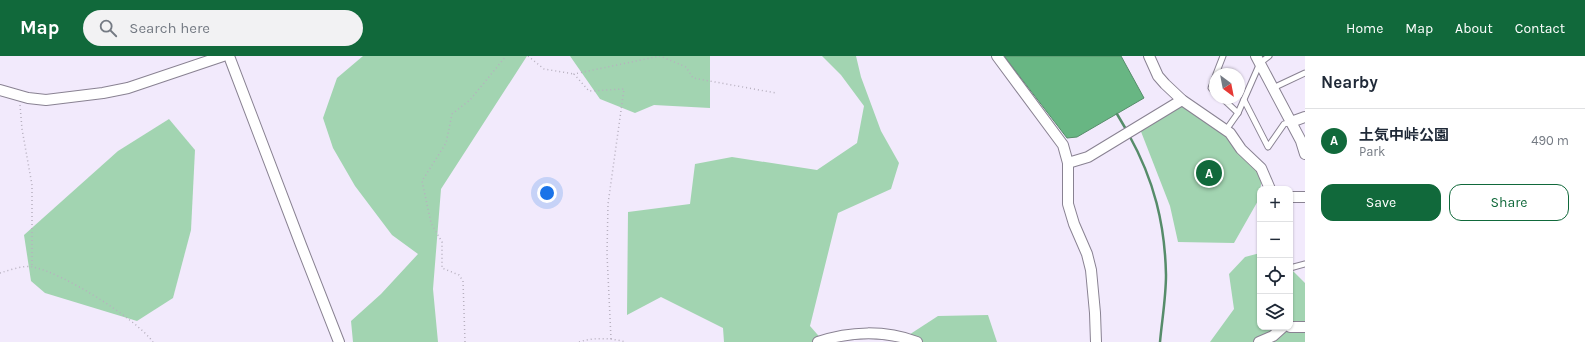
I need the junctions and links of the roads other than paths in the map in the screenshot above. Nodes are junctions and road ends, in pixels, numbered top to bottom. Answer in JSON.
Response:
{"nodes":[{"id":1,"x":223,"y":56,"type":"edge"},
{"id":2,"x":229,"y":56,"type":"edge"},
{"id":3,"x":997,"y":56,"type":"edge"},
{"id":4,"x":1149,"y":56,"type":"edge"},
{"id":5,"x":1223,"y":56,"type":"edge"},
{"id":6,"x":1270,"y":56,"type":"edge"},
{"id":7,"x":1258,"y":59,"type":"edge"},
{"id":8,"x":1218,"y":68,"type":"edge"},
{"id":9,"x":1305,"y":73,"type":"edge"},
{"id":10,"x":1273,"y":88,"type":"junction"},
{"id":11,"x":0,"y":90,"type":"edge"},
{"id":12,"x":1245,"y":97,"type":"edge"},
{"id":13,"x":1182,"y":100,"type":"junction"},
{"id":14,"x":1245,"y":102,"type":"edge"},
{"id":15,"x":1228,"y":104,"type":"edge"},
{"id":16,"x":1242,"y":104,"type":"edge"},
{"id":17,"x":1238,"y":113,"type":"junction"},
{"id":18,"x":1305,"y":118,"type":"edge"},
{"id":19,"x":1291,"y":122,"type":"junction"},
{"id":20,"x":1226,"y":130,"type":"junction"},
{"id":21,"x":1305,"y":154,"type":"edge"},
{"id":22,"x":1068,"y":163,"type":"junction"},
{"id":23,"x":1269,"y":186,"type":"edge"},
{"id":24,"x":1305,"y":196,"type":"edge"},
{"id":25,"x":1293,"y":197,"type":"edge"},
{"id":26,"x":1305,"y":264,"type":"edge"},
{"id":27,"x":1293,"y":267,"type":"edge"},
{"id":28,"x":1293,"y":327,"type":"edge"},
{"id":29,"x":1305,"y":327,"type":"edge"},
{"id":30,"x":1280,"y":330,"type":"edge"},
{"id":31,"x":339,"y":342,"type":"edge"},
{"id":32,"x":818,"y":342,"type":"edge"},
{"id":33,"x":917,"y":342,"type":"edge"},
{"id":34,"x":1096,"y":342,"type":"edge"},
{"id":35,"x":1259,"y":342,"type":"edge"}],
"edges":[{"from":1,"to":11,"type":"street"},
{"from":2,"to":31,"type":"street"},
{"from":3,"to":22,"type":"street"},
{"from":4,"to":13,"type":"street"},
{"from":5,"to":8,"type":"lane"},
{"from":6,"to":7,"type":"lane"},
{"from":7,"to":10,"type":"street"},
{"from":7,"to":12,"type":"lane"},
{"from":9,"to":10,"type":"lane"},
{"from":10,"to":19,"type":"street"},
{"from":13,"to":20,"type":"street"},
{"from":13,"to":22,"type":"street"},
{"from":14,"to":19,"type":"lane"},
{"from":15,"to":17,"type":"lane"},
{"from":16,"to":17,"type":"lane"},
{"from":17,"to":20,"type":"lane"},
{"from":18,"to":19,"type":"street"},
{"from":19,"to":21,"type":"street"},
{"from":20,"to":23,"type":"street"},
{"from":22,"to":34,"type":"street"},
{"from":24,"to":25,"type":"street"},
{"from":26,"to":27,"type":"lane"},
{"from":28,"to":29,"type":"street"},
{"from":30,"to":35,"type":"street"},
{"from":32,"to":33,"type":"street"}]}
